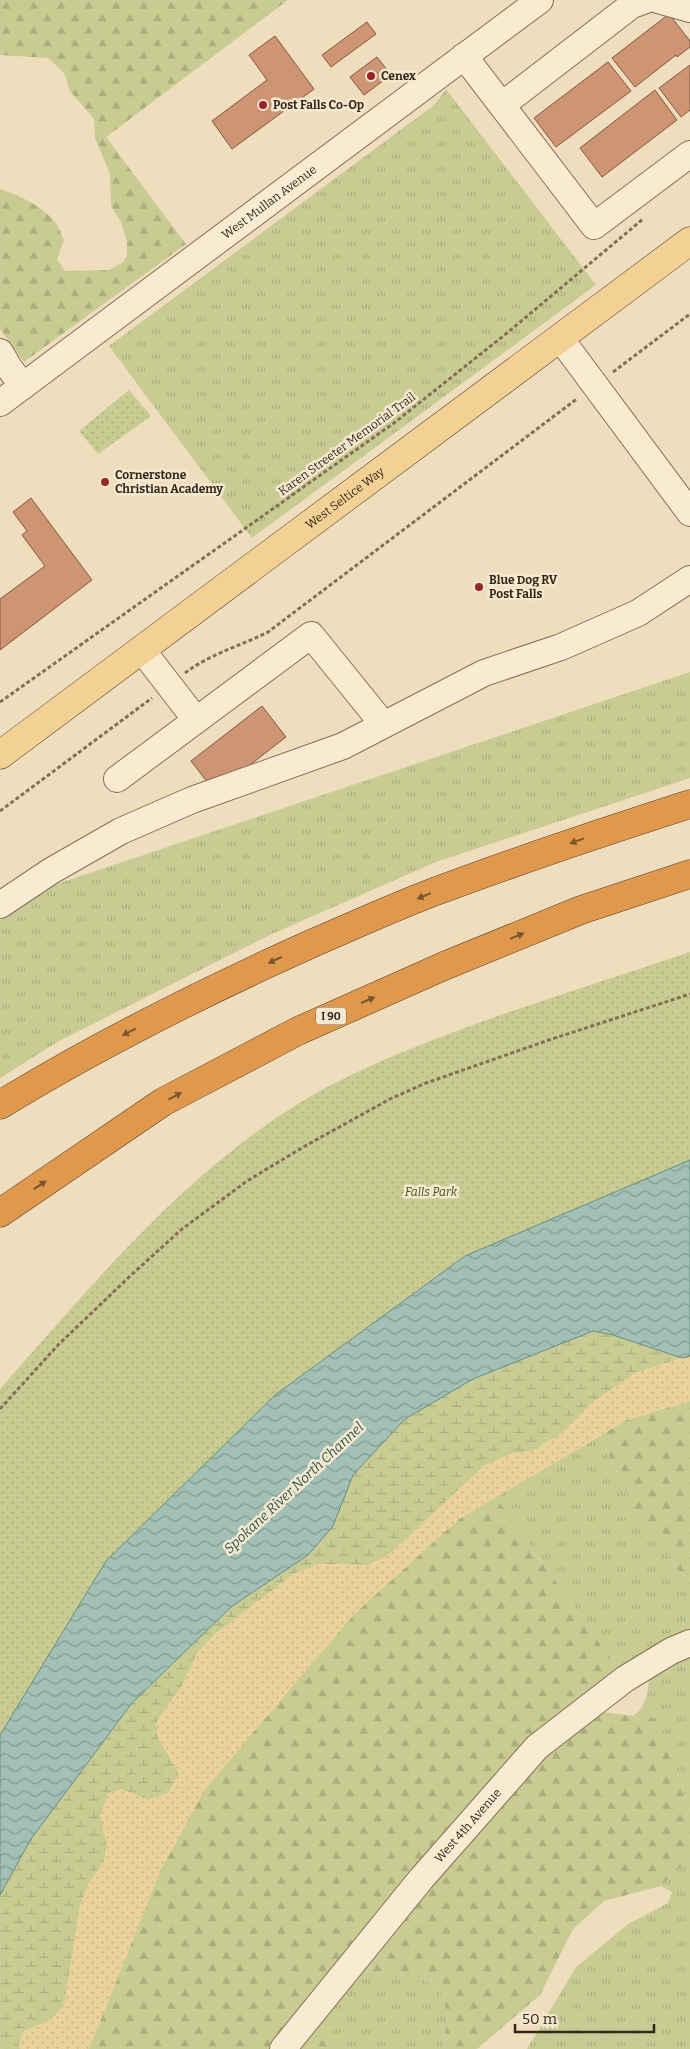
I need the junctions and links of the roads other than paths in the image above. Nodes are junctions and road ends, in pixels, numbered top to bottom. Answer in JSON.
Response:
{"nodes":[{"id":1,"x":540,"y":0,"type":"edge"},
{"id":2,"x":646,"y":0,"type":"edge"},
{"id":3,"x":658,"y":0,"type":"edge"},
{"id":4,"x":690,"y":8,"type":"edge"},
{"id":5,"x":464,"y":56,"type":"junction"},
{"id":6,"x":502,"y":105,"type":"junction"},
{"id":7,"x":690,"y":154,"type":"edge"},
{"id":8,"x":690,"y":241,"type":"edge"},
{"id":9,"x":560,"y":338,"type":"junction"},
{"id":10,"x":0,"y":352,"type":"edge"},
{"id":11,"x":23,"y":386,"type":"junction"},
{"id":12,"x":0,"y":403,"type":"edge"},
{"id":13,"x":690,"y":513,"type":"edge"},
{"id":14,"x":690,"y":579,"type":"edge"},
{"id":15,"x":142,"y":650,"type":"junction"},
{"id":16,"x":196,"y":720,"type":"junction"},
{"id":17,"x":383,"y":724,"type":"junction"},
{"id":18,"x":0,"y":755,"type":"edge"},
{"id":19,"x":117,"y":779,"type":"dead end"},
{"id":20,"x":690,"y":800,"type":"edge"},
{"id":21,"x":690,"y":804,"type":"edge"},
{"id":22,"x":606,"y":831,"type":"junction"},
{"id":23,"x":690,"y":874,"type":"edge"},
{"id":24,"x":0,"y":905,"type":"edge"},
{"id":25,"x":0,"y":1105,"type":"edge"},
{"id":26,"x":0,"y":1213,"type":"edge"},
{"id":27,"x":690,"y":1643,"type":"edge"},
{"id":28,"x":283,"y":2049,"type":"edge"}],
"edges":[{"from":1,"to":5,"type":"street","name":"West Mullan Avenue"},
{"from":2,"to":6,"type":"street"},
{"from":3,"to":4,"type":"street"},
{"from":5,"to":6,"type":"street"},
{"from":5,"to":11,"type":"street","name":"West Mullan Avenue"},
{"from":6,"to":7,"type":"street"},
{"from":8,"to":9,"type":"main road","name":"West Seltice Way"},
{"from":9,"to":13,"type":"street"},
{"from":9,"to":15,"type":"main road","name":"West Seltice Way"},
{"from":10,"to":11,"type":"street"},
{"from":11,"to":12,"type":"street","name":"West Mullan Avenue"},
{"from":14,"to":17,"type":"street"},
{"from":15,"to":16,"type":"street"},
{"from":15,"to":18,"type":"main road","name":"West Seltice Way"},
{"from":16,"to":17,"type":"street"},
{"from":16,"to":19,"type":"street"},
{"from":17,"to":24,"type":"street"},
{"from":20,"to":22,"type":"highway"},
{"from":21,"to":22,"type":"highway"},
{"from":22,"to":25,"type":"highway","one_way":true},
{"from":26,"to":23,"type":"highway","number":"I 90","one_way":true},
{"from":27,"to":28,"type":"street","name":"West 4th Avenue"}]}
